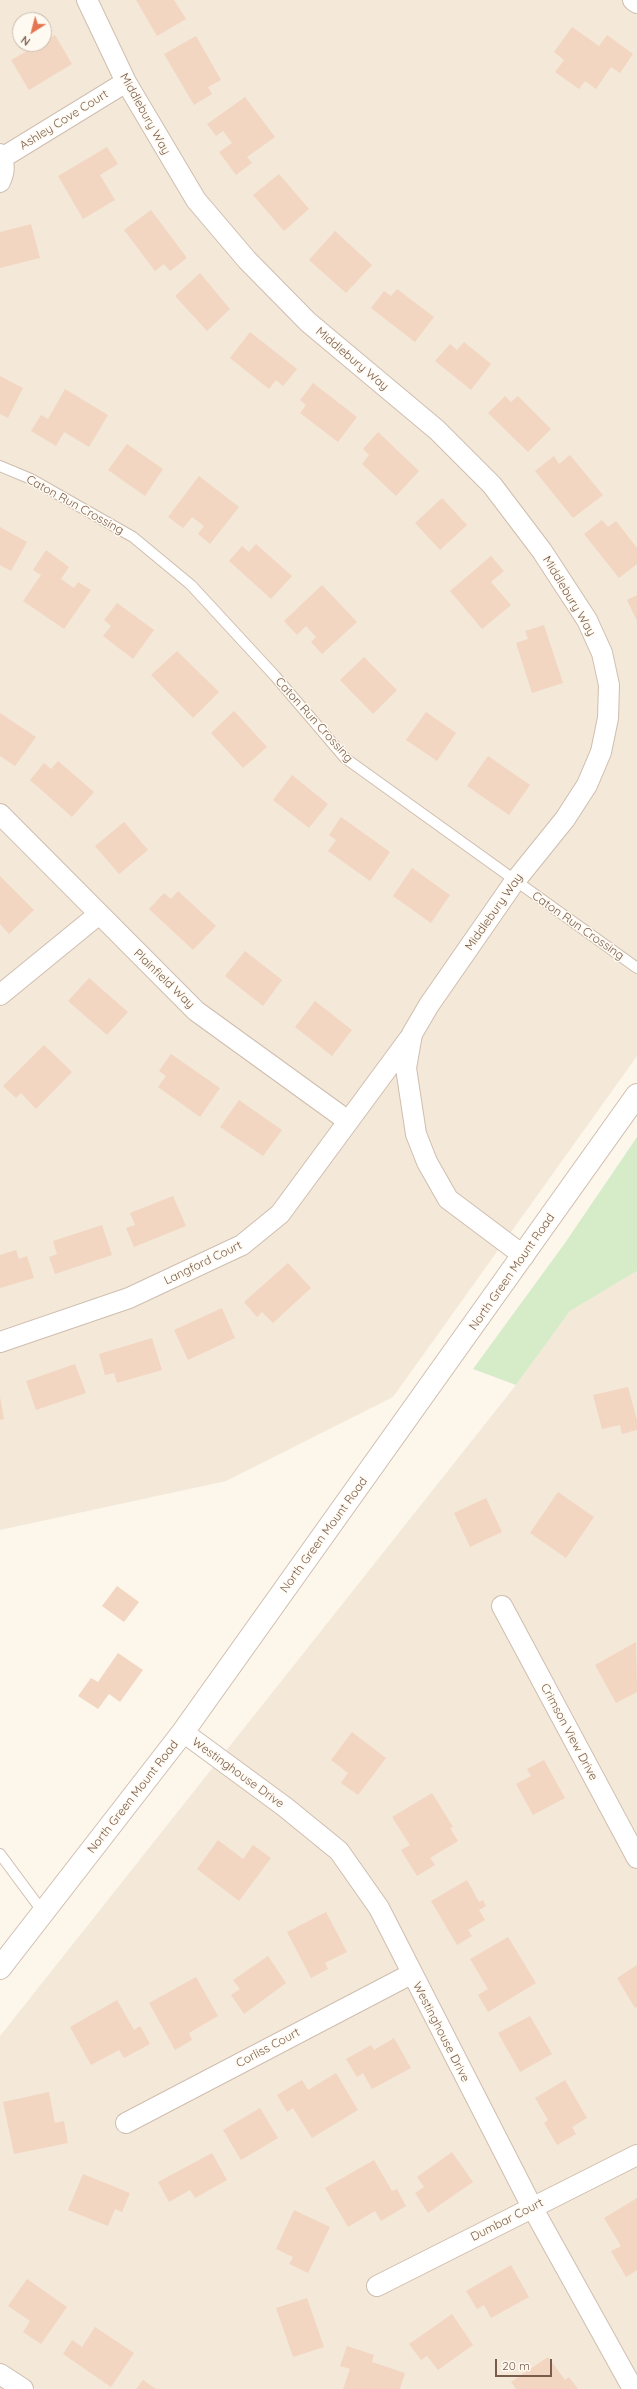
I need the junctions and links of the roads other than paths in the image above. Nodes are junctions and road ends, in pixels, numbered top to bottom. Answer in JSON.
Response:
{"nodes":[{"id":1,"x":87,"y":0,"type":"edge"},
{"id":2,"x":126,"y":82,"type":"junction"},
{"id":3,"x":1,"y":156,"type":"edge"},
{"id":4,"x":0,"y":182,"type":"edge"},
{"id":5,"x":0,"y":466,"type":"edge"},
{"id":6,"x":0,"y":814,"type":"edge"},
{"id":7,"x":515,"y":881,"type":"junction"},
{"id":8,"x":98,"y":914,"type":"junction"},
{"id":9,"x":637,"y":968,"type":"edge"},
{"id":10,"x":0,"y":995,"type":"edge"},
{"id":11,"x":412,"y":1034,"type":"junction"},
{"id":12,"x":637,"y":1095,"type":"edge"},
{"id":13,"x":348,"y":1121,"type":"junction"},
{"id":14,"x":524,"y":1256,"type":"junction"},
{"id":15,"x":0,"y":1342,"type":"edge"},
{"id":16,"x":502,"y":1606,"type":"dead end"},
{"id":17,"x":183,"y":1732,"type":"junction"},
{"id":18,"x":0,"y":1854,"type":"edge"},
{"id":19,"x":637,"y":1858,"type":"edge"},
{"id":20,"x":44,"y":1912,"type":"junction"},
{"id":21,"x":0,"y":1968,"type":"edge"},
{"id":22,"x":411,"y":1974,"type":"junction"},
{"id":23,"x":126,"y":2123,"type":"dead end"},
{"id":24,"x":637,"y":2155,"type":"edge"},
{"id":25,"x":532,"y":2207,"type":"junction"},
{"id":26,"x":377,"y":2286,"type":"dead end"},
{"id":27,"x":0,"y":2374,"type":"edge"},
{"id":28,"x":23,"y":2389,"type":"edge"},
{"id":29,"x":633,"y":2389,"type":"edge"}],
"edges":[{"from":1,"to":2,"type":"street","name":"Middlebury Way"},
{"from":2,"to":3,"type":"street","name":"Ashley Cove Court"},
{"from":2,"to":7,"type":"street","name":"Middlebury Way"},
{"from":3,"to":4,"type":"street","name":"Ashley Cove Court"},
{"from":5,"to":7,"type":"lane","name":"Caton Run Crossing"},
{"from":6,"to":8,"type":"street","name":"Plainfield Way"},
{"from":7,"to":9,"type":"lane","name":"Caton Run Crossing"},
{"from":7,"to":11,"type":"street","name":"Middlebury Way"},
{"from":8,"to":10,"type":"street"},
{"from":8,"to":13,"type":"street","name":"Plainfield Way"},
{"from":11,"to":13,"type":"street","name":"Langford Court"},
{"from":11,"to":14,"type":"street","name":"Middlebury Way"},
{"from":12,"to":14,"type":"street","name":"North Green Mount Road"},
{"from":13,"to":15,"type":"street","name":"Langford Court"},
{"from":14,"to":17,"type":"street","name":"North Green Mount Road"},
{"from":16,"to":19,"type":"street","name":"Crimson View Drive"},
{"from":17,"to":20,"type":"street","name":"North Green Mount Road"},
{"from":17,"to":22,"type":"street","name":"Westinghouse Drive"},
{"from":18,"to":20,"type":"lane"},
{"from":20,"to":21,"type":"street","name":"North Green Mount Road"},
{"from":22,"to":23,"type":"street","name":"Corliss Court"},
{"from":22,"to":25,"type":"street","name":"Westinghouse Drive"},
{"from":24,"to":25,"type":"street","name":"Dumbar Court"},
{"from":25,"to":26,"type":"street","name":"Dumbar Court"},
{"from":25,"to":29,"type":"street","name":"Westinghouse Drive"},
{"from":27,"to":28,"type":"street"}]}
